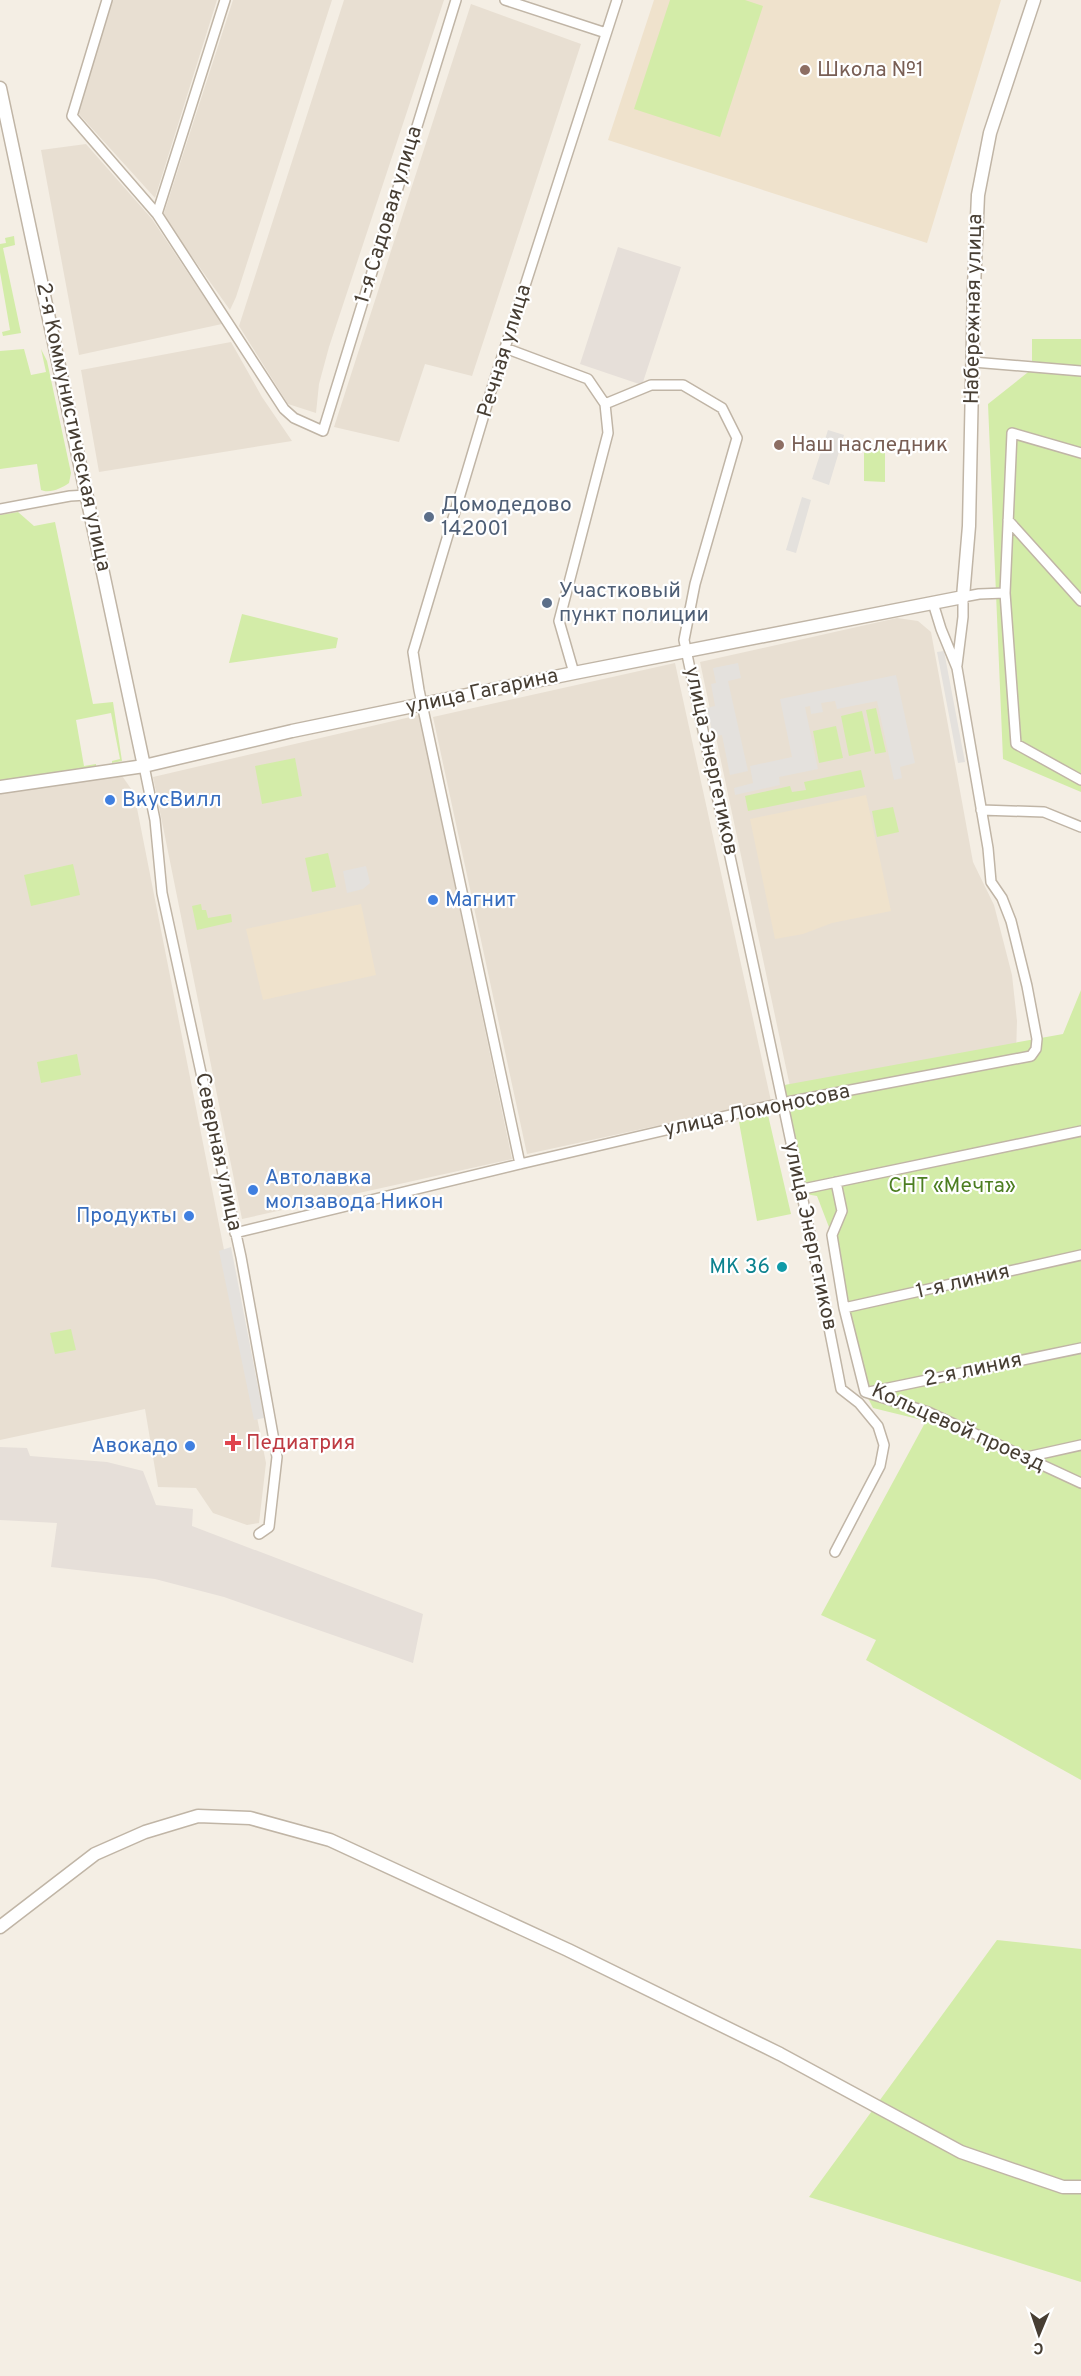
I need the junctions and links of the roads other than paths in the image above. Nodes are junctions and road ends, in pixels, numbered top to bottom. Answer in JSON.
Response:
{"nodes":[{"id":1,"x":107,"y":0,"type":"edge"},
{"id":2,"x":225,"y":0,"type":"edge"},
{"id":3,"x":456,"y":0,"type":"edge"},
{"id":4,"x":505,"y":0,"type":"edge"},
{"id":5,"x":617,"y":0,"type":"edge"},
{"id":6,"x":1034,"y":0,"type":"edge"},
{"id":7,"x":606,"y":33,"type":"junction"},
{"id":8,"x":0,"y":88,"type":"edge"},
{"id":9,"x":157,"y":214,"type":"junction"},
{"id":10,"x":505,"y":348,"type":"junction"},
{"id":11,"x":973,"y":362,"type":"junction"},
{"id":12,"x":1081,"y":371,"type":"edge"},
{"id":13,"x":605,"y":404,"type":"junction"},
{"id":14,"x":1081,"y":453,"type":"edge"},
{"id":15,"x":87,"y":495,"type":"junction"},
{"id":16,"x":0,"y":509,"type":"edge"},
{"id":17,"x":1008,"y":520,"type":"junction"},
{"id":18,"x":1005,"y":593,"type":"junction"},
{"id":19,"x":963,"y":597,"type":"junction"},
{"id":20,"x":1081,"y":601,"type":"edge"},
{"id":21,"x":933,"y":603,"type":"junction"},
{"id":22,"x":962,"y":627,"type":"junction"},
{"id":23,"x":941,"y":629,"type":"junction"},
{"id":24,"x":686,"y":651,"type":"junction"},
{"id":25,"x":957,"y":668,"type":"junction"},
{"id":26,"x":574,"y":673,"type":"junction"},
{"id":27,"x":423,"y":705,"type":"junction"},
{"id":28,"x":144,"y":766,"type":"junction"},
{"id":29,"x":1081,"y":780,"type":"edge"},
{"id":30,"x":0,"y":787,"type":"edge"},
{"id":31,"x":981,"y":810,"type":"junction"},
{"id":32,"x":1081,"y":827,"type":"edge"},
{"id":33,"x":782,"y":1103,"type":"junction"},
{"id":34,"x":1081,"y":1131,"type":"edge"},
{"id":35,"x":520,"y":1164,"type":"junction"},
{"id":36,"x":836,"y":1182,"type":"junction"},
{"id":37,"x":802,"y":1189,"type":"junction"},
{"id":38,"x":235,"y":1233,"type":"junction"},
{"id":39,"x":1081,"y":1255,"type":"edge"},
{"id":40,"x":844,"y":1308,"type":"junction"},
{"id":41,"x":1081,"y":1348,"type":"edge"},
{"id":42,"x":865,"y":1392,"type":"junction"},
{"id":43,"x":1081,"y":1445,"type":"edge"},
{"id":44,"x":1027,"y":1457,"type":"junction"},
{"id":45,"x":1081,"y":1484,"type":"edge"},
{"id":46,"x":259,"y":1534,"type":"dead end"},
{"id":47,"x":835,"y":1552,"type":"dead end"},
{"id":48,"x":0,"y":1927,"type":"edge"},
{"id":49,"x":1081,"y":2187,"type":"edge"}],
"edges":[{"from":1,"to":9,"type":"street"},
{"from":2,"to":9,"type":"street"},
{"from":3,"to":9,"type":"street","name":"1-я Садовая улица"},
{"from":4,"to":7,"type":"street"},
{"from":5,"to":7,"type":"street","name":"Речная улица"},
{"from":6,"to":11,"type":"street","name":"Набережная улица"},
{"from":7,"to":10,"type":"street","name":"Речная улица"},
{"from":8,"to":15,"type":"street","name":"2-я Коммунистическая улица"},
{"from":10,"to":13,"type":"street"},
{"from":10,"to":27,"type":"street","name":"Речная улица"},
{"from":11,"to":12,"type":"street"},
{"from":11,"to":19,"type":"street","name":"Набережная улица"},
{"from":13,"to":24,"type":"street","name":"улица Энергетиков"},
{"from":13,"to":26,"type":"street"},
{"from":14,"to":17,"type":"street"},
{"from":15,"to":16,"type":"street"},
{"from":15,"to":28,"type":"street","name":"2-я Коммунистическая улица"},
{"from":17,"to":18,"type":"street"},
{"from":17,"to":20,"type":"street"},
{"from":18,"to":19,"type":"street"},
{"from":18,"to":29,"type":"street"},
{"from":19,"to":21,"type":"street","name":"улица Гагарина"},
{"from":19,"to":22,"type":"street","name":"Набережная улица"},
{"from":21,"to":23,"type":"street","name":"Набережная улица"},
{"from":21,"to":24,"type":"street","name":"улица Гагарина"},
{"from":22,"to":23,"type":"street"},
{"from":22,"to":25,"type":"street","name":"Набережная улица"},
{"from":23,"to":25,"type":"street","name":"Набережная улица"},
{"from":24,"to":26,"type":"street","name":"улица Гагарина"},
{"from":24,"to":33,"type":"street","name":"улица Энергетиков"},
{"from":25,"to":31,"type":"street","name":"Набережная улица"},
{"from":26,"to":27,"type":"street","name":"улица Гагарина"},
{"from":27,"to":28,"type":"street","name":"улица Гагарина"},
{"from":27,"to":35,"type":"street","name":"Речная улица"},
{"from":28,"to":30,"type":"street","name":"улица Гагарина"},
{"from":28,"to":38,"type":"street","name":"Северная улица"},
{"from":31,"to":32,"type":"street"},
{"from":31,"to":33,"type":"street","name":"улица Ломоносова"},
{"from":33,"to":35,"type":"street","name":"улица Ломоносова"},
{"from":33,"to":37,"type":"street","name":"улица Энергетиков"},
{"from":34,"to":36,"type":"street"},
{"from":35,"to":38,"type":"street","name":"улица Ломоносова"},
{"from":36,"to":37,"type":"street"},
{"from":36,"to":40,"type":"street","name":"Кольцевой проезд"},
{"from":37,"to":47,"type":"street","name":"улица Энергетиков"},
{"from":38,"to":46,"type":"street","name":"Северная улица"},
{"from":39,"to":40,"type":"street","name":"1-я линия"},
{"from":40,"to":42,"type":"street","name":"Кольцевой проезд"},
{"from":41,"to":42,"type":"street","name":"2-я линия"},
{"from":42,"to":44,"type":"street","name":"Кольцевой проезд"},
{"from":43,"to":44,"type":"street"},
{"from":44,"to":45,"type":"street","name":"Кольцевой проезд"},
{"from":48,"to":49,"type":"street"}]}
